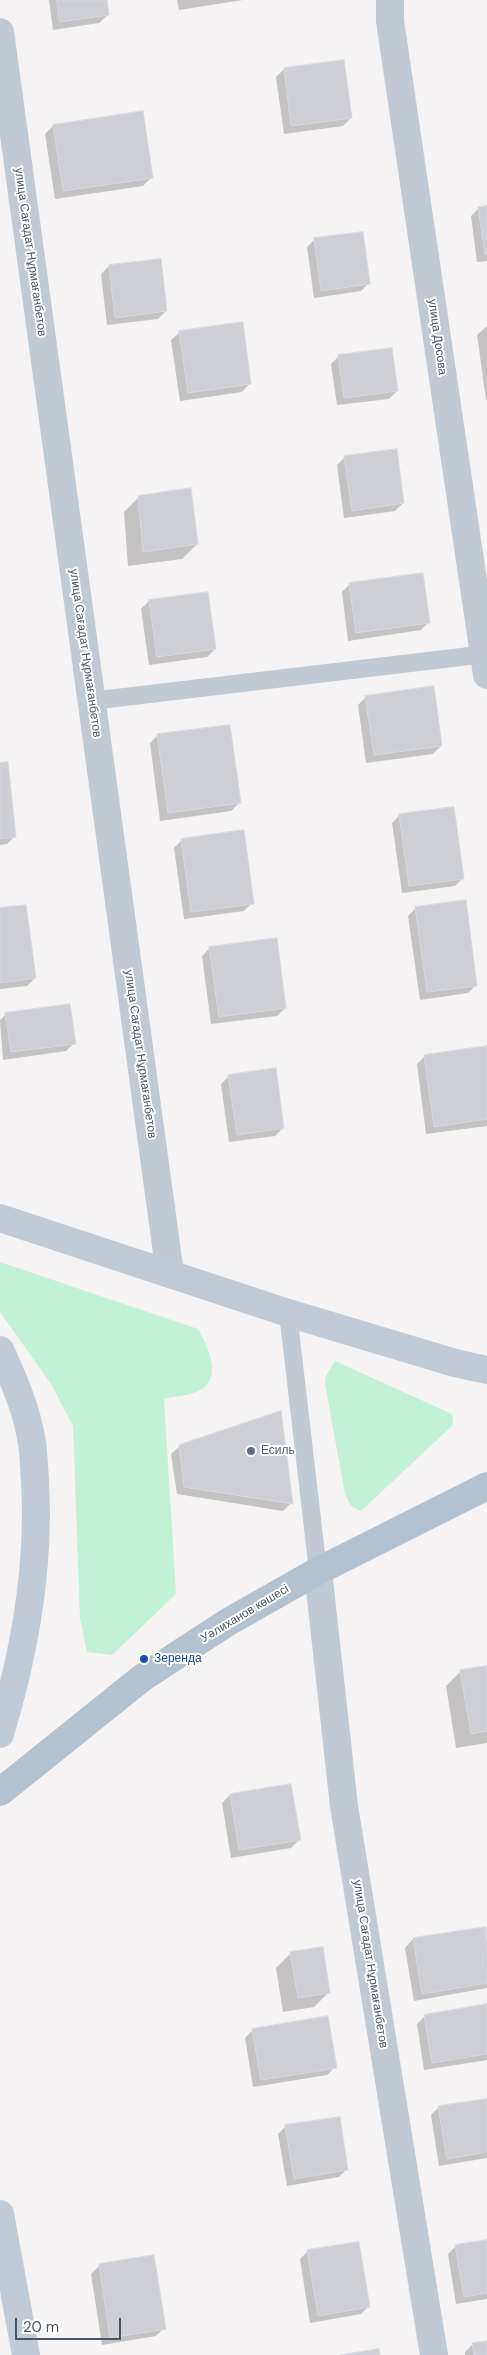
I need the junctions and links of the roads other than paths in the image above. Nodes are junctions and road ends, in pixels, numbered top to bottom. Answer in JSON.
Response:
{"nodes":[{"id":1,"x":390,"y":0,"type":"edge"},
{"id":2,"x":0,"y":32,"type":"edge"},
{"id":3,"x":486,"y":661,"type":"edge"},
{"id":4,"x":92,"y":701,"type":"junction"},
{"id":5,"x":0,"y":1218,"type":"edge"},
{"id":6,"x":170,"y":1274,"type":"junction"},
{"id":7,"x":288,"y":1313,"type":"junction"},
{"id":8,"x":0,"y":1350,"type":"edge"},
{"id":9,"x":487,"y":1370,"type":"edge"},
{"id":10,"x":487,"y":1486,"type":"edge"},
{"id":11,"x":318,"y":1571,"type":"junction"},
{"id":12,"x":6,"y":1696,"type":"edge"},
{"id":13,"x":0,"y":1734,"type":"edge"},
{"id":14,"x":0,"y":1792,"type":"edge"},
{"id":15,"x":0,"y":2214,"type":"edge"},
{"id":16,"x":26,"y":2355,"type":"edge"},
{"id":17,"x":434,"y":2355,"type":"edge"}],
"edges":[{"from":1,"to":3,"type":"street","name":"улица Досова"},
{"from":2,"to":4,"type":"street","name":"улица Сағадат Нұрмағанбетов"},
{"from":3,"to":4,"type":"lane"},
{"from":4,"to":6,"type":"street","name":"улица Сағадат Нұрмағанбетов"},
{"from":5,"to":6,"type":"street"},
{"from":6,"to":7,"type":"street"},
{"from":7,"to":9,"type":"street"},
{"from":7,"to":11,"type":"lane"},
{"from":8,"to":12,"type":"street"},
{"from":10,"to":11,"type":"main road","name":"Уәлиханов көшесі"},
{"from":11,"to":14,"type":"main road","name":"Уәлиханов көшесі"},
{"from":11,"to":17,"type":"street","name":"улица Сағадат Нұрмағанбетов"},
{"from":12,"to":13,"type":"street"},
{"from":15,"to":16,"type":"street"}]}
